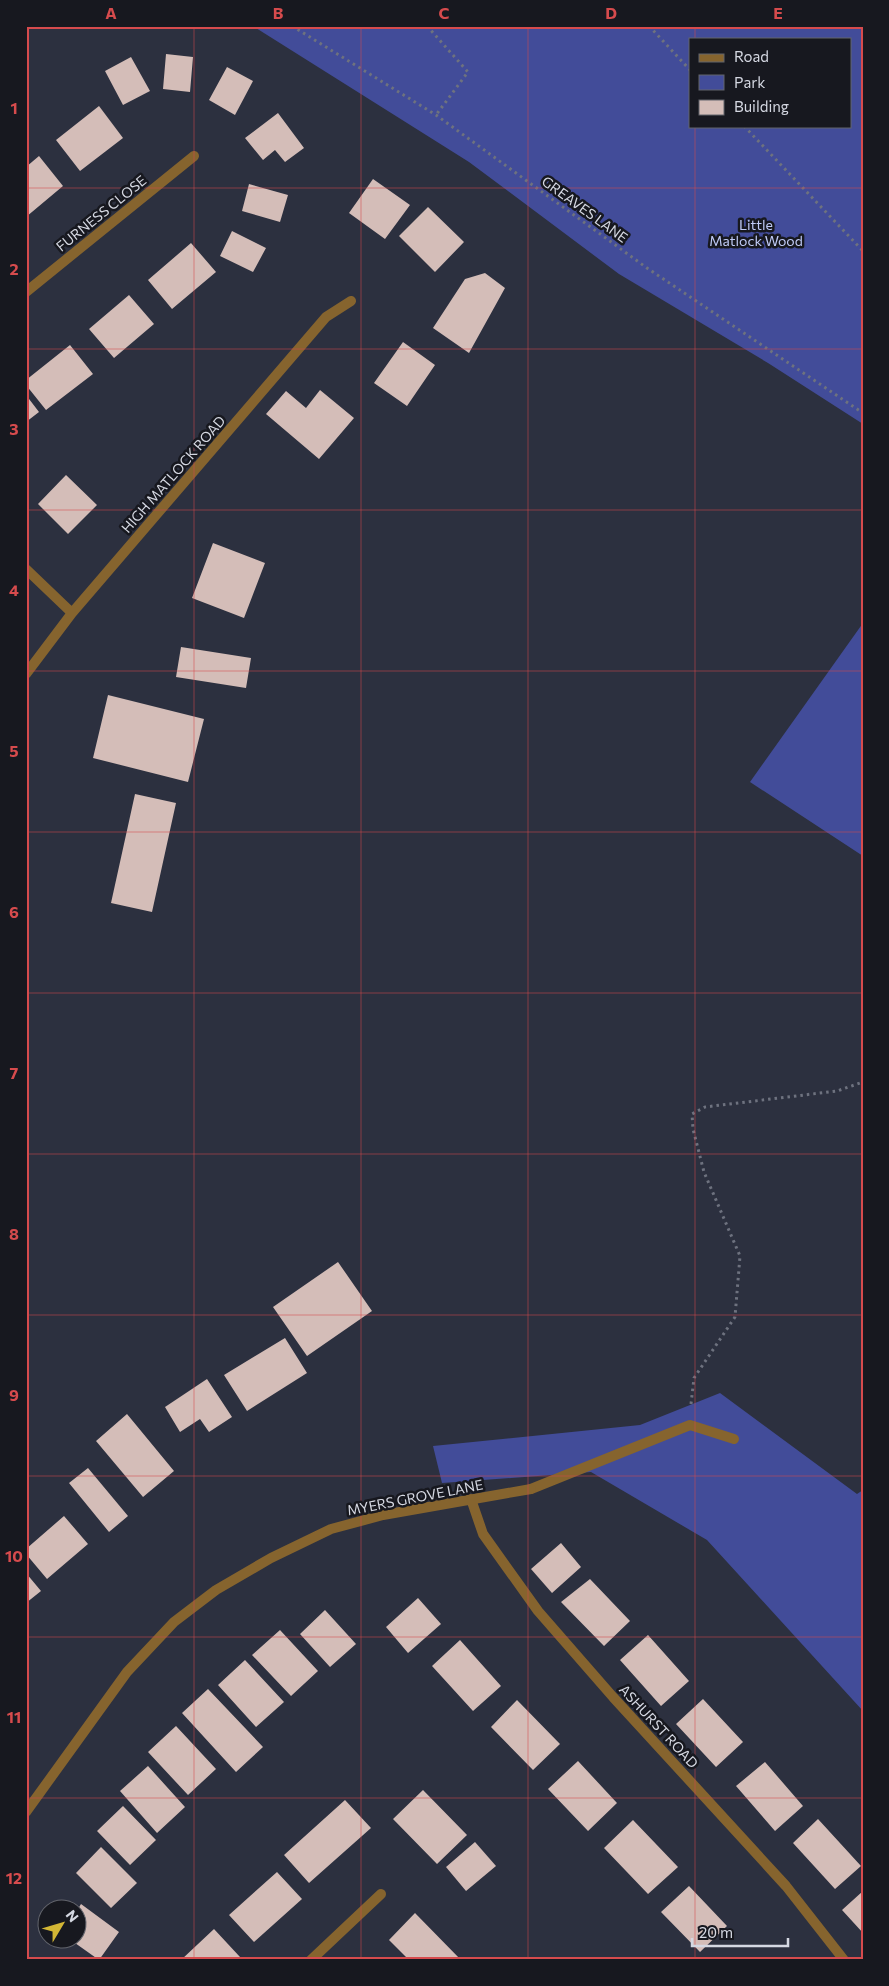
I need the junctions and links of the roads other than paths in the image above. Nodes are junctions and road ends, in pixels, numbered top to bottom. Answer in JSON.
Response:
{"nodes":[{"id":1,"x":194,"y":156,"type":"dead end"},
{"id":2,"x":26,"y":292,"type":"edge"},
{"id":3,"x":351,"y":301,"type":"dead end"},
{"id":4,"x":26,"y":569,"type":"edge"},
{"id":5,"x":72,"y":613,"type":"junction"},
{"id":6,"x":26,"y":674,"type":"edge"},
{"id":7,"x":734,"y":1439,"type":"dead end"},
{"id":8,"x":471,"y":1499,"type":"junction"},
{"id":9,"x":26,"y":1812,"type":"edge"},
{"id":10,"x":381,"y":1894,"type":"dead end"},
{"id":11,"x":312,"y":1959,"type":"edge"},
{"id":12,"x":844,"y":1960,"type":"edge"}],
"edges":[{"from":1,"to":2,"type":"street","name":"FURNESS CLOSE"},
{"from":3,"to":5,"type":"street","name":"HIGH MATLOCK ROAD"},
{"from":4,"to":5,"type":"street"},
{"from":5,"to":6,"type":"street","name":"HIGH MATLOCK ROAD"},
{"from":7,"to":8,"type":"street","name":"MYERS GROVE LANE"},
{"from":8,"to":9,"type":"street","name":"MYERS GROVE LANE"},
{"from":8,"to":12,"type":"street","name":"ASHURST ROAD"},
{"from":10,"to":11,"type":"street"}]}
